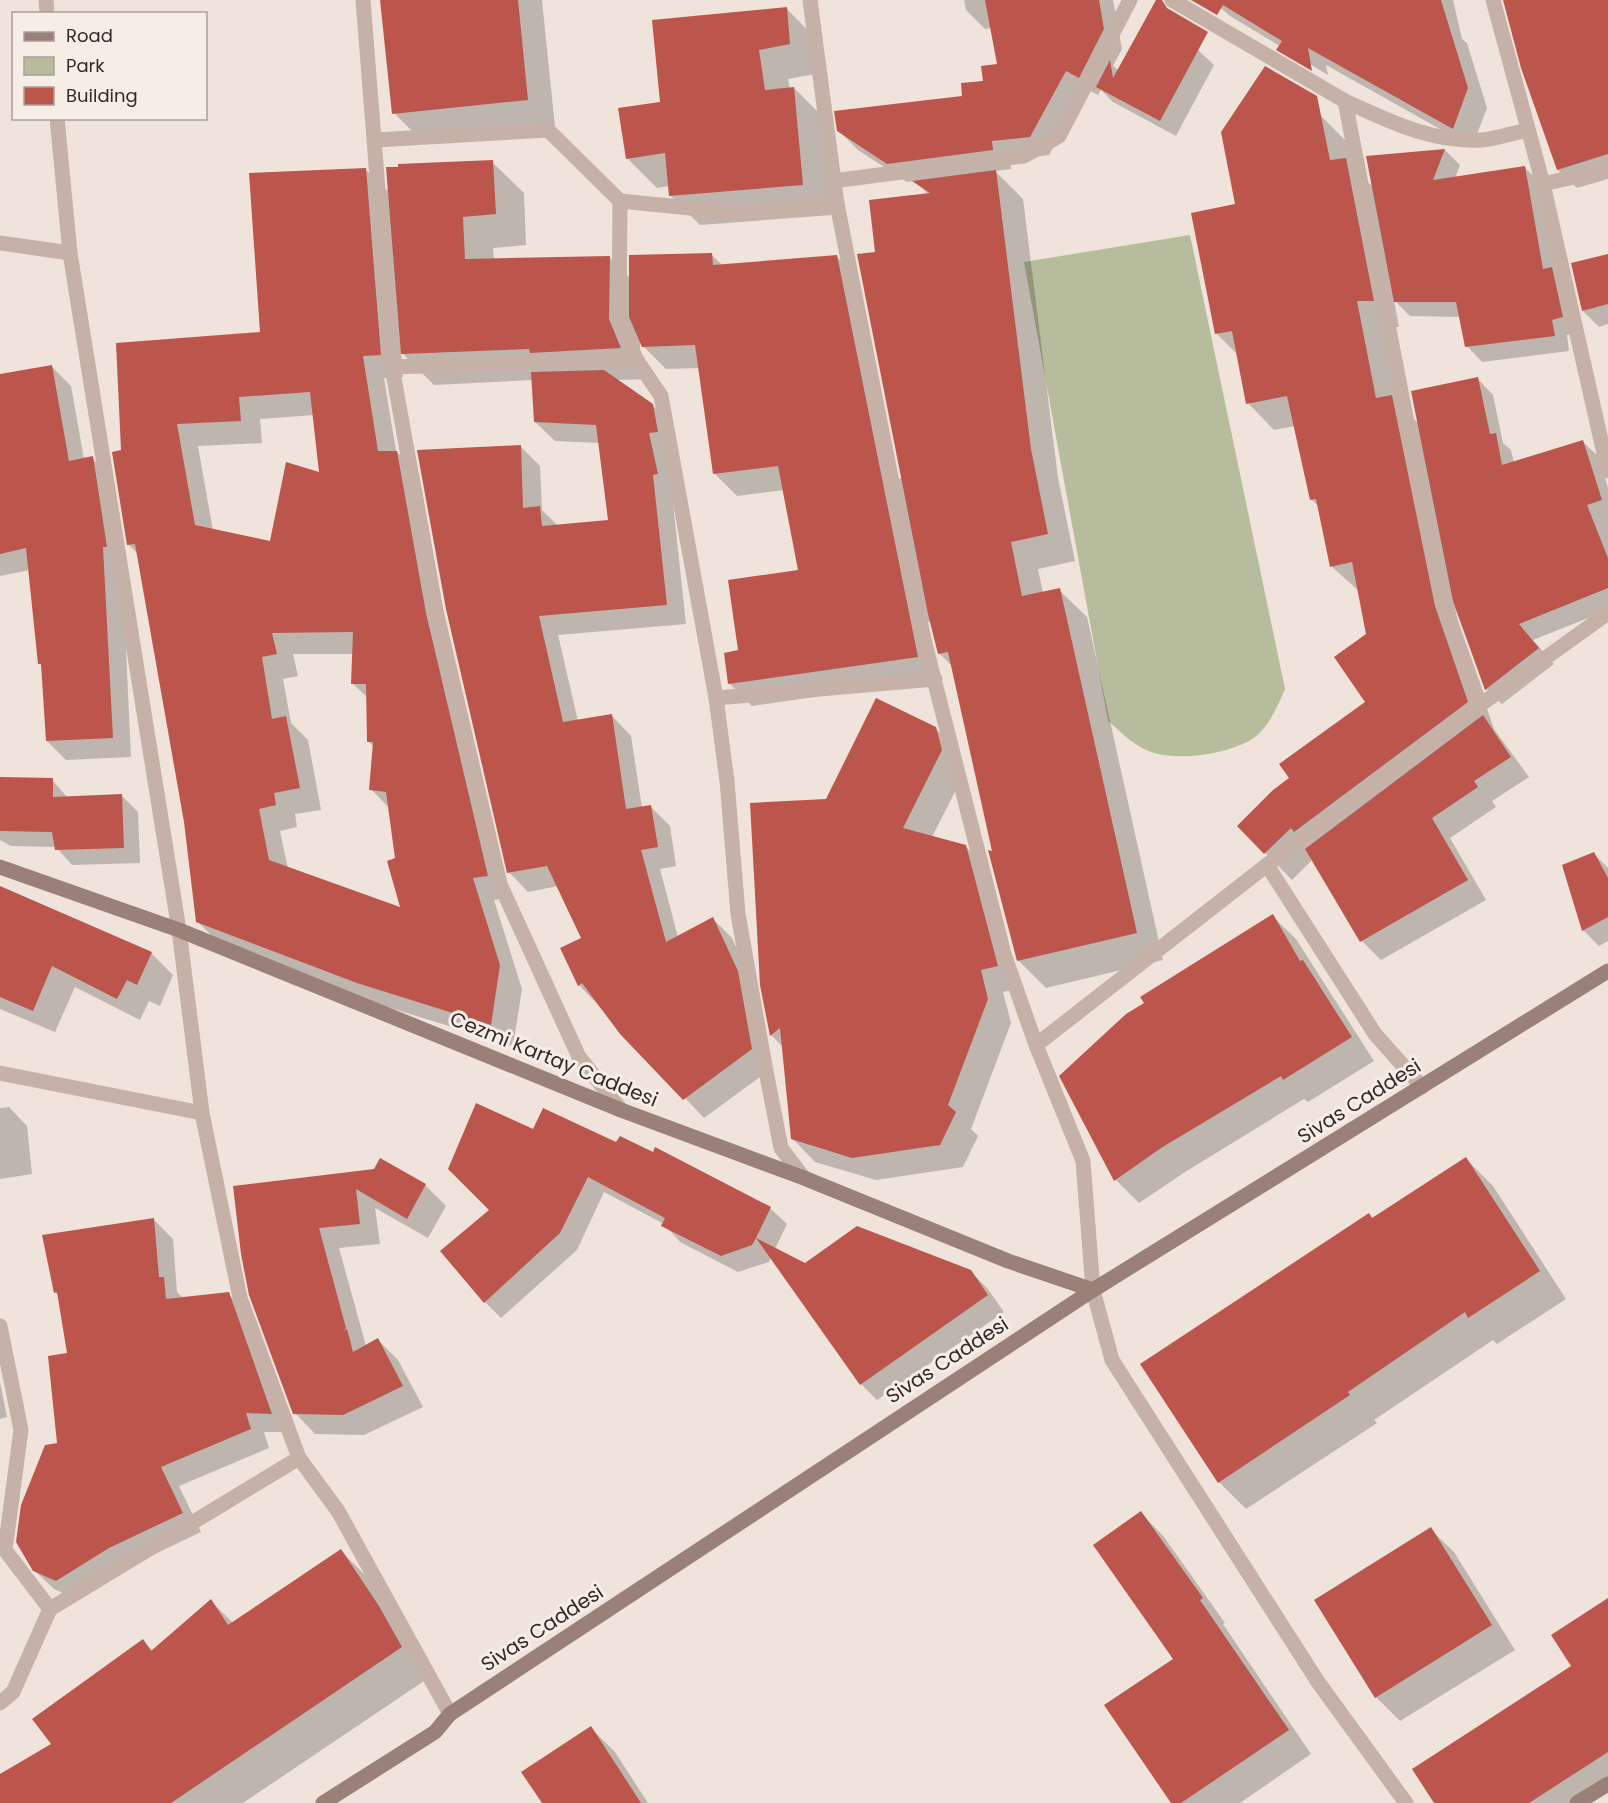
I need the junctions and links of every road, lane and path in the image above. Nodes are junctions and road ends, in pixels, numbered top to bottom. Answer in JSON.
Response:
{"nodes":[{"id":1,"x":363,"y":0,"type":"edge"},
{"id":2,"x":810,"y":0,"type":"edge"},
{"id":3,"x":1130,"y":0,"type":"edge"},
{"id":4,"x":1172,"y":0,"type":"edge"},
{"id":5,"x":1493,"y":0,"type":"edge"},
{"id":6,"x":1346,"y":101,"type":"junction"},
{"id":7,"x":57,"y":120,"type":"edge"},
{"id":8,"x":1527,"y":130,"type":"junction"},
{"id":9,"x":376,"y":140,"type":"junction"},
{"id":10,"x":1608,"y":169,"type":"edge"},
{"id":11,"x":833,"y":181,"type":"junction"},
{"id":12,"x":1544,"y":184,"type":"junction"},
{"id":13,"x":620,"y":201,"type":"junction"},
{"id":14,"x":837,"y":204,"type":"junction"},
{"id":15,"x":0,"y":243,"type":"edge"},
{"id":16,"x":70,"y":253,"type":"junction"},
{"id":17,"x":636,"y":359,"type":"junction"},
{"id":18,"x":392,"y":367,"type":"junction"},
{"id":19,"x":1608,"y":471,"type":"edge"},
{"id":20,"x":1608,"y":613,"type":"edge"},
{"id":21,"x":935,"y":679,"type":"junction"},
{"id":22,"x":716,"y":698,"type":"junction"},
{"id":23,"x":1480,"y":705,"type":"junction"},
{"id":24,"x":1267,"y":865,"type":"junction"},
{"id":25,"x":0,"y":867,"type":"edge"},
{"id":26,"x":179,"y":930,"type":"junction"},
{"id":27,"x":1608,"y":972,"type":"edge"},
{"id":28,"x":1036,"y":1045,"type":"junction"},
{"id":29,"x":0,"y":1073,"type":"edge"},
{"id":30,"x":1422,"y":1087,"type":"junction"},
{"id":31,"x":621,"y":1110,"type":"junction"},
{"id":32,"x":202,"y":1113,"type":"junction"},
{"id":33,"x":804,"y":1178,"type":"junction"},
{"id":34,"x":1093,"y":1290,"type":"junction"},
{"id":35,"x":0,"y":1326,"type":"edge"},
{"id":36,"x":299,"y":1458,"type":"junction"},
{"id":37,"x":50,"y":1609,"type":"junction"},
{"id":38,"x":0,"y":1703,"type":"edge"},
{"id":39,"x":450,"y":1714,"type":"junction"},
{"id":40,"x":1608,"y":1784,"type":"edge"},
{"id":41,"x":323,"y":1803,"type":"edge"},
{"id":42,"x":1406,"y":1803,"type":"edge"},
{"id":43,"x":1577,"y":1803,"type":"edge"}],
"edges":[{"from":1,"to":9,"type":"street"},
{"from":2,"to":11,"type":"street"},
{"from":3,"to":11,"type":"street"},
{"from":4,"to":6,"type":"street"},
{"from":5,"to":8,"type":"street"},
{"from":6,"to":8,"type":"street"},
{"from":6,"to":23,"type":"street"},
{"from":7,"to":16,"type":"street"},
{"from":8,"to":12,"type":"street"},
{"from":9,"to":13,"type":"street"},
{"from":9,"to":18,"type":"street"},
{"from":10,"to":12,"type":"street"},
{"from":11,"to":14,"type":"street"},
{"from":12,"to":19,"type":"street"},
{"from":13,"to":14,"type":"street"},
{"from":13,"to":17,"type":"street"},
{"from":14,"to":21,"type":"street"},
{"from":15,"to":16,"type":"street"},
{"from":16,"to":26,"type":"street"},
{"from":17,"to":18,"type":"street"},
{"from":17,"to":22,"type":"street"},
{"from":18,"to":31,"type":"street"},
{"from":20,"to":23,"type":"street"},
{"from":21,"to":22,"type":"street"},
{"from":21,"to":28,"type":"street"},
{"from":22,"to":33,"type":"street"},
{"from":23,"to":24,"type":"street"},
{"from":24,"to":28,"type":"street"},
{"from":24,"to":30,"type":"street"},
{"from":25,"to":26,"type":"main road","name":"Cezmi Kartay Caddesi"},
{"from":26,"to":31,"type":"main road","name":"Cezmi Kartay Caddesi"},
{"from":26,"to":32,"type":"street"},
{"from":27,"to":30,"type":"main road","name":"Sivas Caddesi"},
{"from":28,"to":34,"type":"street"},
{"from":29,"to":32,"type":"street"},
{"from":30,"to":34,"type":"main road","name":"Sivas Caddesi"},
{"from":31,"to":33,"type":"main road","name":"Cezmi Kartay Caddesi"},
{"from":32,"to":36,"type":"street"},
{"from":33,"to":34,"type":"main road","name":"Cezmi Kartay Caddesi"},
{"from":34,"to":39,"type":"main road","name":"Sivas Caddesi"},
{"from":34,"to":42,"type":"street"},
{"from":35,"to":37,"type":"street"},
{"from":36,"to":37,"type":"street"},
{"from":36,"to":39,"type":"street"},
{"from":37,"to":38,"type":"street"},
{"from":39,"to":41,"type":"main road","name":"Sivas Caddesi"},
{"from":40,"to":43,"type":"main road"}]}
